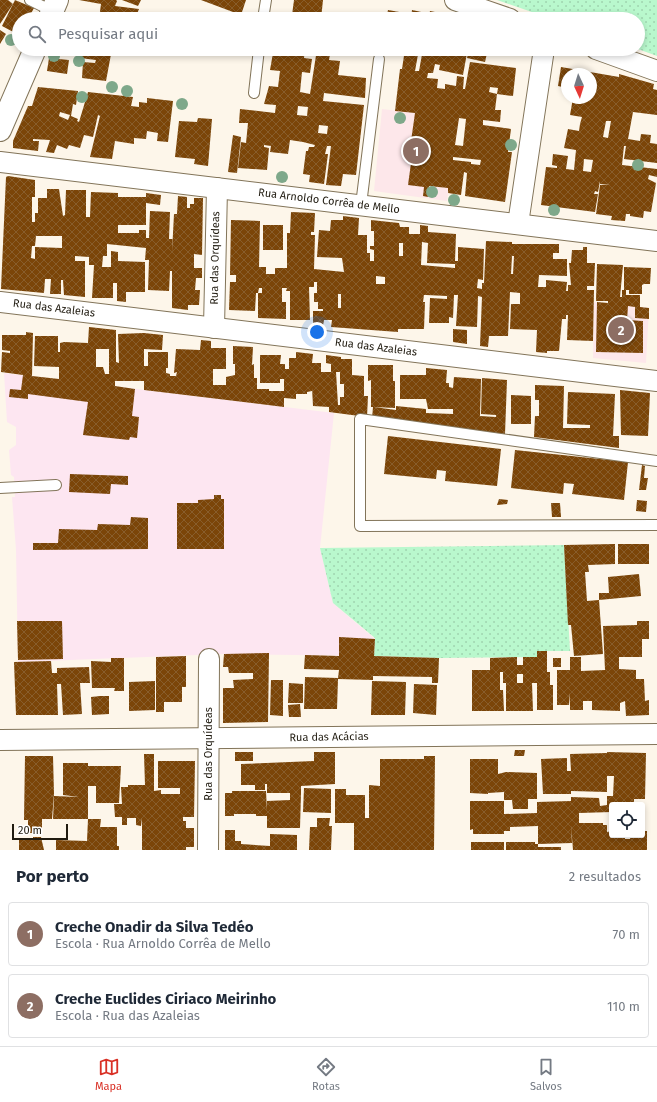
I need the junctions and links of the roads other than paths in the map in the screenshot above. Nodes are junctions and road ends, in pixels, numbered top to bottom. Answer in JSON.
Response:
{"nodes":[{"id":1,"x":30,"y":0,"type":"edge"},
{"id":2,"x":266,"y":0,"type":"edge"},
{"id":3,"x":455,"y":0,"type":"edge"},
{"id":4,"x":53,"y":10,"type":"edge"},
{"id":5,"x":264,"y":12,"type":"edge"},
{"id":6,"x":490,"y":12,"type":"edge"},
{"id":7,"x":32,"y":56,"type":"edge"},
{"id":8,"x":258,"y":56,"type":"edge"},
{"id":9,"x":543,"y":56,"type":"edge"},
{"id":10,"x":616,"y":56,"type":"edge"},
{"id":11,"x":379,"y":59,"type":"dead end"},
{"id":12,"x":657,"y":70,"type":"edge"},
{"id":13,"x":254,"y":93,"type":"dead end"},
{"id":14,"x":0,"y":130,"type":"edge"},
{"id":15,"x":0,"y":162,"type":"edge"},
{"id":16,"x":217,"y":188,"type":"junction"},
{"id":17,"x":361,"y":205,"type":"junction"},
{"id":18,"x":518,"y":224,"type":"junction"},
{"id":19,"x":657,"y":241,"type":"edge"},
{"id":20,"x":0,"y":302,"type":"edge"},
{"id":21,"x":214,"y":328,"type":"junction"},
{"id":22,"x":657,"y":381,"type":"edge"},
{"id":23,"x":657,"y":460,"type":"edge"},
{"id":24,"x":56,"y":486,"type":"dead end"},
{"id":25,"x":0,"y":488,"type":"edge"},
{"id":26,"x":657,"y":524,"type":"edge"},
{"id":27,"x":209,"y":659,"type":"dead end"},
{"id":28,"x":657,"y":734,"type":"edge"},
{"id":29,"x":208,"y":738,"type":"junction"},
{"id":30,"x":0,"y":740,"type":"edge"},
{"id":31,"x":208,"y":850,"type":"edge"}],
"edges":[{"from":1,"to":4,"type":"lane"},
{"from":2,"to":5,"type":"lane"},
{"from":3,"to":6,"type":"street"},
{"from":7,"to":14,"type":"street"},
{"from":8,"to":13,"type":"lane"},
{"from":9,"to":18,"type":"street"},
{"from":10,"to":12,"type":"street"},
{"from":11,"to":17,"type":"lane"},
{"from":15,"to":16,"type":"street","name":"Rua Arnoldo Corrêa de Mello"},
{"from":16,"to":17,"type":"street","name":"Rua Arnoldo Corrêa de Mello"},
{"from":16,"to":21,"type":"street","name":"Rua das Orquídeas"},
{"from":17,"to":18,"type":"street","name":"Rua Arnoldo Corrêa de Mello"},
{"from":18,"to":19,"type":"street","name":"Rua Arnoldo Corrêa de Mello"},
{"from":20,"to":21,"type":"street","name":"Rua das Azaleias"},
{"from":21,"to":22,"type":"street","name":"Rua das Azaleias"},
{"from":23,"to":26,"type":"lane"},
{"from":24,"to":25,"type":"lane"},
{"from":27,"to":29,"type":"street","name":"Rua das Orquídeas"},
{"from":28,"to":29,"type":"street","name":"Rua das Acácias"},
{"from":29,"to":30,"type":"street","name":"Rua das Acácias"},
{"from":29,"to":31,"type":"street","name":"Rua das Orquídeas"}]}
